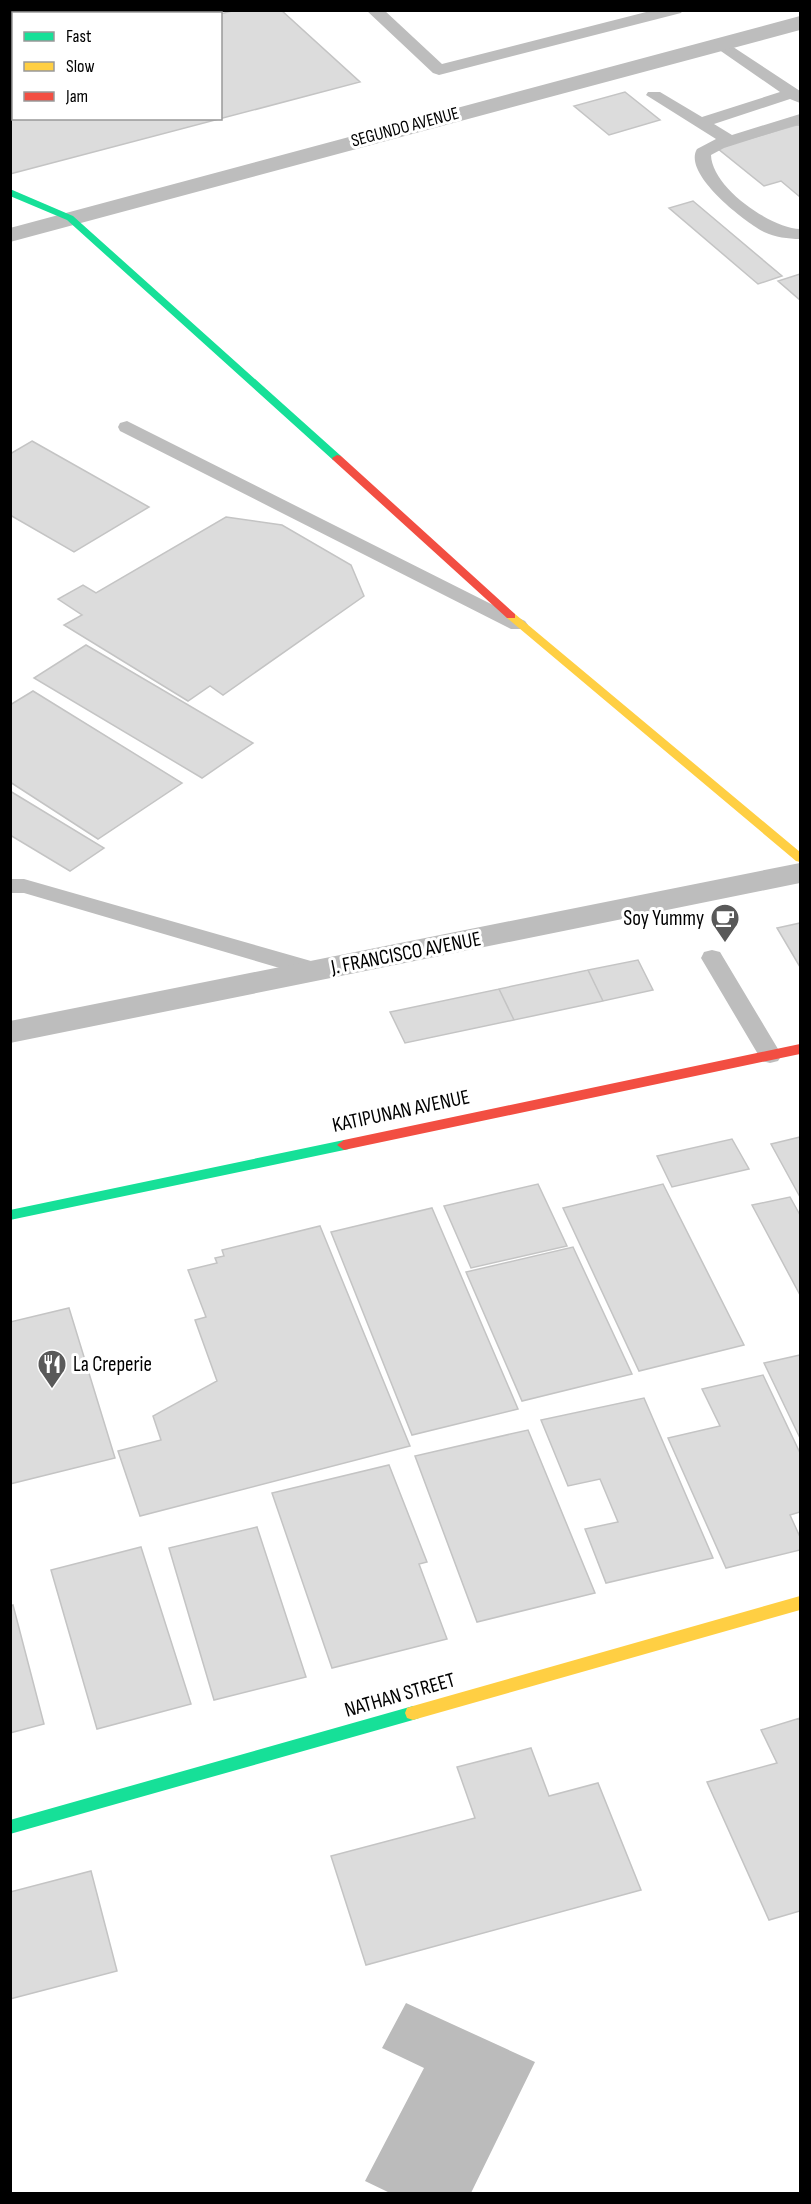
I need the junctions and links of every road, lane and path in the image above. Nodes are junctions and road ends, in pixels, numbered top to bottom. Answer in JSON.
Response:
{"nodes":[{"id":1,"x":374,"y":10,"type":"edge"},
{"id":2,"x":675,"y":10,"type":"edge"},
{"id":3,"x":801,"y":23,"type":"edge"},
{"id":4,"x":721,"y":44,"type":"junction"},
{"id":5,"x":654,"y":95,"type":"dead end"},
{"id":6,"x":796,"y":96,"type":"edge"},
{"id":7,"x":801,"y":119,"type":"edge"},
{"id":8,"x":700,"y":123,"type":"junction"},
{"id":9,"x":729,"y":140,"type":"junction"},
{"id":10,"x":10,"y":192,"type":"edge"},
{"id":11,"x":70,"y":218,"type":"junction"},
{"id":12,"x":801,"y":234,"type":"edge"},
{"id":13,"x":10,"y":235,"type":"edge"},
{"id":14,"x":127,"y":427,"type":"dead end"},
{"id":15,"x":527,"y":630,"type":"junction"},
{"id":16,"x":801,"y":858,"type":"edge"},
{"id":17,"x":801,"y":873,"type":"edge"},
{"id":18,"x":10,"y":886,"type":"edge"},
{"id":19,"x":712,"y":958,"type":"dead end"},
{"id":20,"x":317,"y":971,"type":"junction"},
{"id":21,"x":10,"y":1032,"type":"edge"},
{"id":22,"x":801,"y":1049,"type":"edge"},
{"id":23,"x":770,"y":1055,"type":"junction"},
{"id":24,"x":10,"y":1215,"type":"edge"},
{"id":25,"x":801,"y":1602,"type":"edge"},
{"id":26,"x":10,"y":1827,"type":"edge"}],
"edges":[{"from":1,"to":2,"type":"lane"},
{"from":3,"to":4,"type":"street","name":"SEGUNDO AVENUE"},
{"from":4,"to":6,"type":"lane"},
{"from":4,"to":11,"type":"street","name":"SEGUNDO AVENUE"},
{"from":5,"to":8,"type":"lane"},
{"from":6,"to":8,"type":"lane"},
{"from":7,"to":9,"type":"lane"},
{"from":8,"to":9,"type":"lane"},
{"from":9,"to":12,"type":"lane"},
{"from":10,"to":11,"type":"street"},
{"from":11,"to":13,"type":"street","name":"SEGUNDO AVENUE"},
{"from":11,"to":15,"type":"street"},
{"from":14,"to":15,"type":"lane"},
{"from":15,"to":16,"type":"street"},
{"from":17,"to":20,"type":"street","name":"J. FRANCISCO AVENUE"},
{"from":18,"to":20,"type":"lane"},
{"from":19,"to":23,"type":"lane"},
{"from":20,"to":21,"type":"street","name":"J. FRANCISCO AVENUE"},
{"from":22,"to":23,"type":"street","name":"KATIPUNAN AVENUE"},
{"from":23,"to":24,"type":"street","name":"KATIPUNAN AVENUE"},
{"from":25,"to":26,"type":"street","name":"NATHAN STREET"}]}
